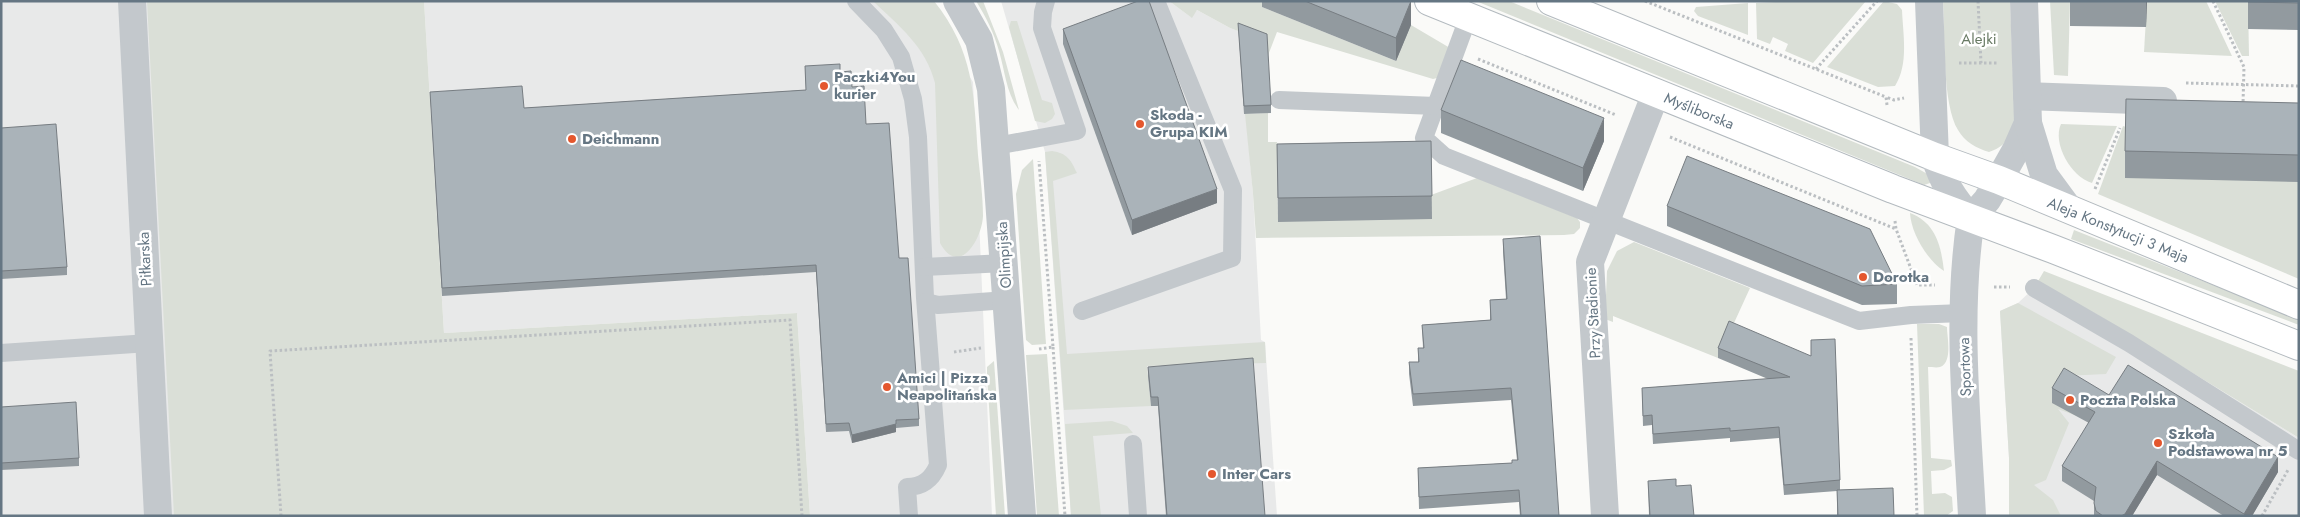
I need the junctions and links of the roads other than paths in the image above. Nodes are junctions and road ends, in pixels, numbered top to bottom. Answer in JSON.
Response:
{"nodes":[{"id":1,"x":132,"y":1,"type":"edge"},
{"id":2,"x":856,"y":1,"type":"edge"},
{"id":3,"x":957,"y":1,"type":"edge"},
{"id":4,"x":1046,"y":1,"type":"edge"},
{"id":5,"x":1156,"y":1,"type":"edge"},
{"id":6,"x":1429,"y":1,"type":"edge"},
{"id":7,"x":1551,"y":1,"type":"edge"},
{"id":8,"x":1929,"y":1,"type":"edge"},
{"id":9,"x":2024,"y":1,"type":"edge"},
{"id":10,"x":1468,"y":18,"type":"junction"},
{"id":11,"x":1656,"y":93,"type":"junction"},
{"id":12,"x":2027,"y":96,"type":"junction"},
{"id":13,"x":1279,"y":100,"type":"dead end"},
{"id":14,"x":2187,"y":102,"type":"edge"},
{"id":15,"x":1436,"y":106,"type":"junction"},
{"id":16,"x":2028,"y":123,"type":"junction"},
{"id":17,"x":996,"y":146,"type":"junction"},
{"id":18,"x":1935,"y":157,"type":"junction"},
{"id":19,"x":1999,"y":180,"type":"junction"},
{"id":20,"x":2069,"y":210,"type":"junction"},
{"id":21,"x":1970,"y":218,"type":"junction"},
{"id":22,"x":1607,"y":220,"type":"junction"},
{"id":23,"x":1005,"y":263,"type":"junction"},
{"id":24,"x":924,"y":267,"type":"junction"},
{"id":25,"x":2034,"y":288,"type":"dead end"},
{"id":26,"x":1007,"y":300,"type":"junction"},
{"id":27,"x":926,"y":302,"type":"junction"},
{"id":28,"x":2299,"y":305,"type":"edge"},
{"id":29,"x":1082,"y":311,"type":"dead end"},
{"id":30,"x":1963,"y":313,"type":"junction"},
{"id":31,"x":149,"y":343,"type":"junction"},
{"id":32,"x":2299,"y":346,"type":"edge"},
{"id":33,"x":1,"y":353,"type":"edge"},
{"id":34,"x":1133,"y":444,"type":"dead end"},
{"id":35,"x":2299,"y":451,"type":"edge"},
{"id":36,"x":158,"y":516,"type":"edge"},
{"id":37,"x":908,"y":516,"type":"edge"},
{"id":38,"x":1022,"y":516,"type":"edge"},
{"id":39,"x":1138,"y":516,"type":"edge"},
{"id":40,"x":1605,"y":516,"type":"edge"},
{"id":41,"x":1972,"y":516,"type":"edge"}],
"edges":[{"from":1,"to":31,"type":"street","name":"Piłkarska"},
{"from":2,"to":24,"type":"lane"},
{"from":3,"to":17,"type":"street","name":"Olimpijska"},
{"from":4,"to":17,"type":"lane"},
{"from":5,"to":29,"type":"lane"},
{"from":6,"to":10,"type":"main road","name":"Myśliborska"},
{"from":7,"to":18,"type":"main road"},
{"from":8,"to":18,"type":"street"},
{"from":9,"to":12,"type":"street"},
{"from":10,"to":11,"type":"main road","name":"Myśliborska"},
{"from":10,"to":15,"type":"lane"},
{"from":11,"to":21,"type":"main road","name":"Myśliborska"},
{"from":11,"to":22,"type":"street","name":"Przy Stadionie"},
{"from":12,"to":14,"type":"street"},
{"from":12,"to":16,"type":"street"},
{"from":13,"to":15,"type":"lane"},
{"from":15,"to":22,"type":"lane"},
{"from":16,"to":19,"type":"street"},
{"from":16,"to":20,"type":"street"},
{"from":17,"to":23,"type":"street","name":"Olimpijska"},
{"from":18,"to":19,"type":"main road","name":"Aleja Konstytucji 3 Maja"},
{"from":18,"to":21,"type":"street"},
{"from":19,"to":20,"type":"main road","name":"Aleja Konstytucji 3 Maja"},
{"from":19,"to":21,"type":"street"},
{"from":20,"to":28,"type":"main road","name":"Aleja Konstytucji 3 Maja"},
{"from":21,"to":30,"type":"street","name":"Sportowa"},
{"from":21,"to":32,"type":"main road"},
{"from":22,"to":30,"type":"lane"},
{"from":22,"to":40,"type":"street","name":"Przy Stadionie"},
{"from":23,"to":24,"type":"lane"},
{"from":23,"to":26,"type":"street","name":"Olimpijska"},
{"from":24,"to":27,"type":"lane"},
{"from":25,"to":35,"type":"lane"},
{"from":26,"to":27,"type":"lane"},
{"from":26,"to":38,"type":"street","name":"Olimpijska"},
{"from":27,"to":37,"type":"lane"},
{"from":30,"to":41,"type":"street","name":"Sportowa"},
{"from":31,"to":33,"type":"lane"},
{"from":31,"to":36,"type":"street","name":"Piłkarska"},
{"from":34,"to":39,"type":"lane"}]}
